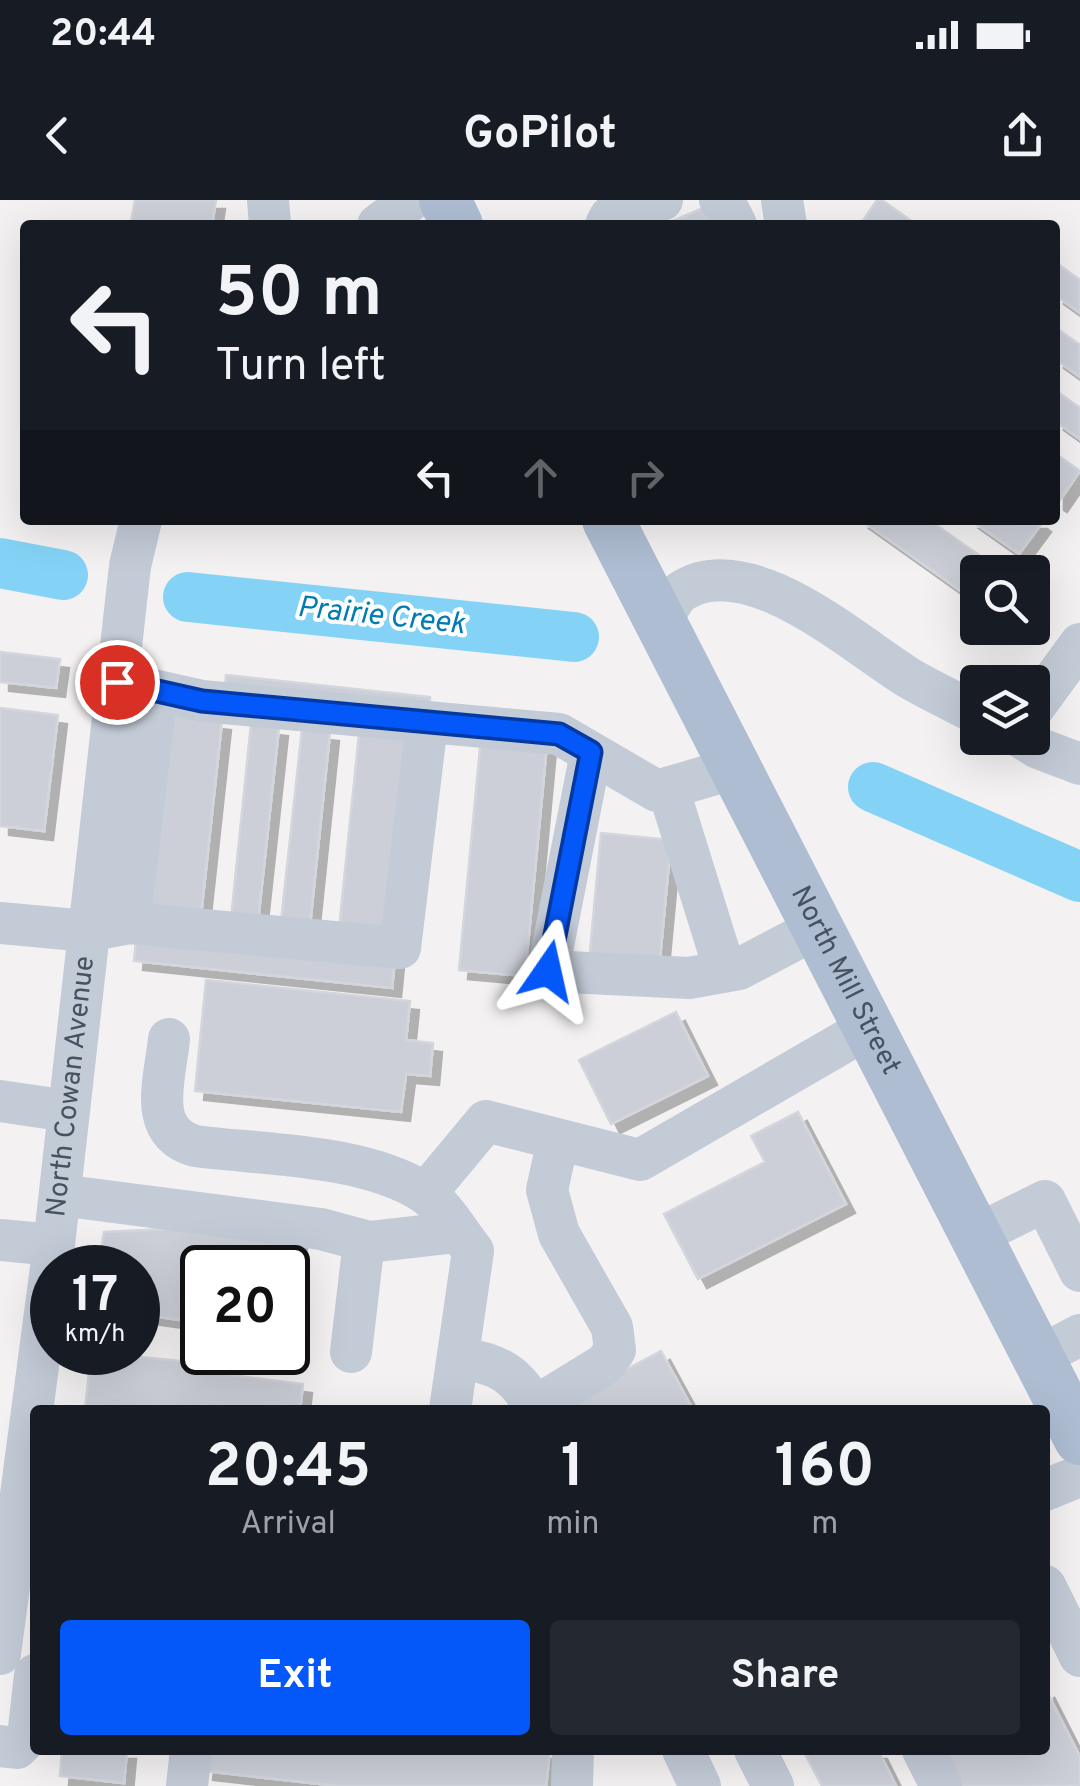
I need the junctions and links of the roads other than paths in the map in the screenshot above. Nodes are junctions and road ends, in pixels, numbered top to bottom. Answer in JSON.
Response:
{"nodes":[{"id":1,"x":411,"y":200,"type":"edge"},
{"id":2,"x":662,"y":200,"type":"edge"},
{"id":3,"x":385,"y":220,"type":"edge"},
{"id":4,"x":608,"y":220,"type":"edge"},
{"id":5,"x":139,"y":525,"type":"edge"},
{"id":6,"x":611,"y":525,"type":"edge"},
{"id":7,"x":660,"y":623,"type":"junction"},
{"id":8,"x":1080,"y":644,"type":"edge"},
{"id":9,"x":1050,"y":685,"type":"edge"},
{"id":10,"x":137,"y":687,"type":"junction"},
{"id":11,"x":960,"y":705,"type":"edge"},
{"id":12,"x":427,"y":723,"type":"junction"},
{"id":13,"x":591,"y":752,"type":"junction"},
{"id":14,"x":1050,"y":753,"type":"edge"},
{"id":15,"x":1080,"y":764,"type":"edge"},
{"id":16,"x":735,"y":768,"type":"junction"},
{"id":17,"x":668,"y":788,"type":"junction"},
{"id":18,"x":0,"y":923,"type":"edge"},
{"id":19,"x":108,"y":927,"type":"junction"},
{"id":20,"x":817,"y":928,"type":"junction"},
{"id":21,"x":725,"y":972,"type":"junction"},
{"id":22,"x":868,"y":1028,"type":"junction"},
{"id":23,"x":169,"y":1040,"type":"dead end"},
{"id":24,"x":0,"y":1100,"type":"edge"},
{"id":25,"x":68,"y":1111,"type":"junction"},
{"id":26,"x":558,"y":1140,"type":"junction"},
{"id":27,"x":426,"y":1193,"type":"junction"},
{"id":28,"x":60,"y":1195,"type":"junction"},
{"id":29,"x":457,"y":1232,"type":"junction"},
{"id":30,"x":974,"y":1236,"type":"junction"},
{"id":31,"x":0,"y":1240,"type":"edge"},
{"id":32,"x":364,"y":1241,"type":"junction"},
{"id":33,"x":54,"y":1245,"type":"joint"},
{"id":34,"x":1080,"y":1271,"type":"edge"},
{"id":35,"x":1059,"y":1346,"type":"edge"},
{"id":36,"x":351,"y":1352,"type":"dead end"},
{"id":37,"x":458,"y":1357,"type":"junction"},
{"id":38,"x":37,"y":1375,"type":"edge"},
{"id":39,"x":33,"y":1405,"type":"edge"},
{"id":40,"x":451,"y":1405,"type":"edge"},
{"id":41,"x":533,"y":1405,"type":"edge"},
{"id":42,"x":540,"y":1405,"type":"edge"},
{"id":43,"x":30,"y":1427,"type":"edge"},
{"id":44,"x":1080,"y":1439,"type":"edge"},
{"id":45,"x":1080,"y":1476,"type":"edge"},
{"id":46,"x":1050,"y":1488,"type":"edge"},
{"id":47,"x":18,"y":1518,"type":"edge"},
{"id":48,"x":1050,"y":1596,"type":"edge"},
{"id":49,"x":0,"y":1654,"type":"edge"},
{"id":50,"x":1080,"y":1656,"type":"edge"},
{"id":51,"x":30,"y":1719,"type":"edge"},
{"id":52,"x":0,"y":1746,"type":"edge"},
{"id":53,"x":190,"y":1755,"type":"edge"},
{"id":54,"x":573,"y":1755,"type":"edge"},
{"id":55,"x":685,"y":1755,"type":"edge"},
{"id":56,"x":758,"y":1755,"type":"edge"},
{"id":57,"x":926,"y":1755,"type":"edge"},
{"id":58,"x":187,"y":1786,"type":"edge"},
{"id":59,"x":572,"y":1786,"type":"edge"},
{"id":60,"x":700,"y":1786,"type":"edge"},
{"id":61,"x":773,"y":1786,"type":"edge"},
{"id":62,"x":941,"y":1786,"type":"edge"}],
"edges":[{"from":1,"to":3,"type":"street"},
{"from":2,"to":4,"type":"street"},
{"from":5,"to":10,"type":"street","name":"North Cowan Avenue"},
{"from":6,"to":7,"type":"main road","name":"North Mill Street"},
{"from":7,"to":11,"type":"street"},
{"from":7,"to":16,"type":"main road","name":"North Mill Street"},
{"from":8,"to":9,"type":"street"},
{"from":10,"to":12,"type":"street"},
{"from":10,"to":19,"type":"street","name":"North Cowan Avenue"},
{"from":12,"to":13,"type":"street"},
{"from":12,"to":19,"type":"street"},
{"from":13,"to":17,"type":"street"},
{"from":13,"to":21,"type":"street"},
{"from":14,"to":15,"type":"street"},
{"from":16,"to":17,"type":"street"},
{"from":16,"to":20,"type":"main road","name":"North Mill Street"},
{"from":17,"to":21,"type":"street"},
{"from":18,"to":19,"type":"street"},
{"from":19,"to":25,"type":"street","name":"North Cowan Avenue"},
{"from":20,"to":21,"type":"street"},
{"from":20,"to":22,"type":"main road","name":"North Mill Street"},
{"from":22,"to":26,"type":"street"},
{"from":22,"to":30,"type":"main road","name":"North Mill Street"},
{"from":23,"to":27,"type":"street"},
{"from":24,"to":25,"type":"street"},
{"from":25,"to":28,"type":"street","name":"North Cowan Avenue"},
{"from":26,"to":27,"type":"street"},
{"from":26,"to":42,"type":"street"},
{"from":27,"to":29,"type":"street"},
{"from":28,"to":32,"type":"street"},
{"from":28,"to":33,"type":"street","name":"North Cowan Avenue"},
{"from":29,"to":32,"type":"street"},
{"from":29,"to":37,"type":"street"},
{"from":30,"to":34,"type":"street"},
{"from":30,"to":35,"type":"main road","name":"North Mill Street"},
{"from":31,"to":33,"type":"street"},
{"from":32,"to":36,"type":"street"},
{"from":35,"to":44,"type":"main road","name":"North Mill Street"},
{"from":37,"to":40,"type":"street"},
{"from":37,"to":41,"type":"street"},
{"from":38,"to":39,"type":"street","name":"North Cowan Avenue"},
{"from":43,"to":47,"type":"street","name":"North Cowan Avenue"},
{"from":45,"to":46,"type":"street"},
{"from":47,"to":49,"type":"street","name":"North Cowan Avenue"},
{"from":48,"to":50,"type":"street"},
{"from":51,"to":52,"type":"street"},
{"from":53,"to":58,"type":"street"},
{"from":54,"to":59,"type":"street"},
{"from":55,"to":60,"type":"street"},
{"from":56,"to":61,"type":"street"},
{"from":57,"to":62,"type":"street"}]}
